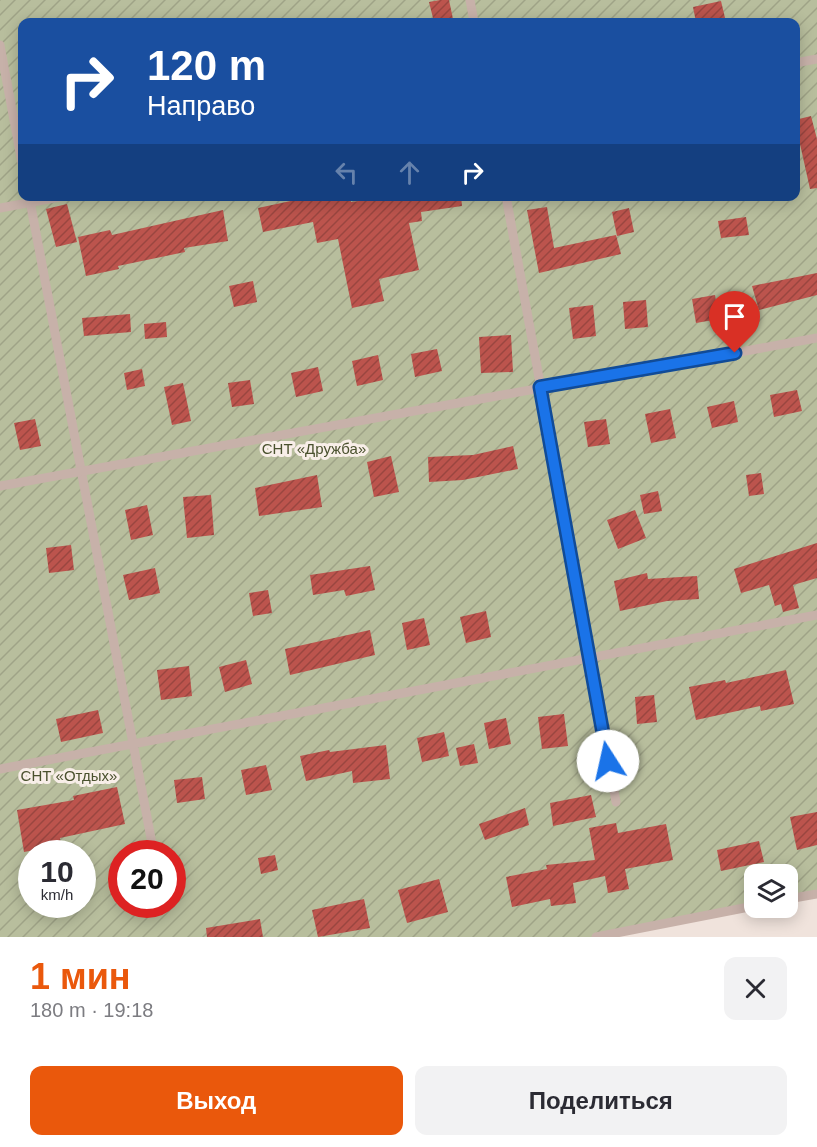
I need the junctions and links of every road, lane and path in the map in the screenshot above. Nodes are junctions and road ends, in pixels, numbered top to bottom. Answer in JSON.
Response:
{"nodes":[{"id":1,"x":470,"y":0,"type":"edge"},
{"id":2,"x":473,"y":18,"type":"edge"},
{"id":3,"x":0,"y":45,"type":"edge"},
{"id":4,"x":817,"y":59,"type":"edge"},
{"id":5,"x":800,"y":62,"type":"edge"},
{"id":6,"x":18,"y":142,"type":"edge"},
{"id":7,"x":25,"y":201,"type":"edge"},
{"id":8,"x":29,"y":201,"type":"edge"},
{"id":9,"x":507,"y":201,"type":"edge"},
{"id":10,"x":0,"y":208,"type":"edge"},
{"id":11,"x":817,"y":338,"type":"edge"},
{"id":12,"x":540,"y":387,"type":"junction"},
{"id":13,"x":81,"y":471,"type":"junction"},
{"id":14,"x":0,"y":486,"type":"edge"},
{"id":15,"x":817,"y":615,"type":"edge"},
{"id":16,"x":590,"y":657,"type":"junction"},
{"id":17,"x":133,"y":744,"type":"junction"},
{"id":18,"x":0,"y":768,"type":"edge"},
{"id":19,"x":616,"y":802,"type":"dead end"},
{"id":20,"x":151,"y":840,"type":"edge"},
{"id":21,"x":817,"y":894,"type":"edge"},
{"id":22,"x":798,"y":897,"type":"edge"},
{"id":23,"x":744,"y":908,"type":"edge"},
{"id":24,"x":596,"y":937,"type":"edge"}],
"edges":[{"from":1,"to":2,"type":"lane"},
{"from":3,"to":6,"type":"lane"},
{"from":4,"to":5,"type":"lane"},
{"from":7,"to":10,"type":"lane"},
{"from":8,"to":13,"type":"lane"},
{"from":9,"to":12,"type":"lane"},
{"from":11,"to":12,"type":"lane"},
{"from":12,"to":13,"type":"lane"},
{"from":12,"to":16,"type":"lane"},
{"from":13,"to":14,"type":"lane"},
{"from":13,"to":17,"type":"lane"},
{"from":15,"to":16,"type":"lane"},
{"from":16,"to":17,"type":"lane"},
{"from":16,"to":19,"type":"lane"},
{"from":17,"to":18,"type":"lane"},
{"from":17,"to":20,"type":"lane"},
{"from":21,"to":22,"type":"lane"},
{"from":23,"to":24,"type":"lane"}]}
